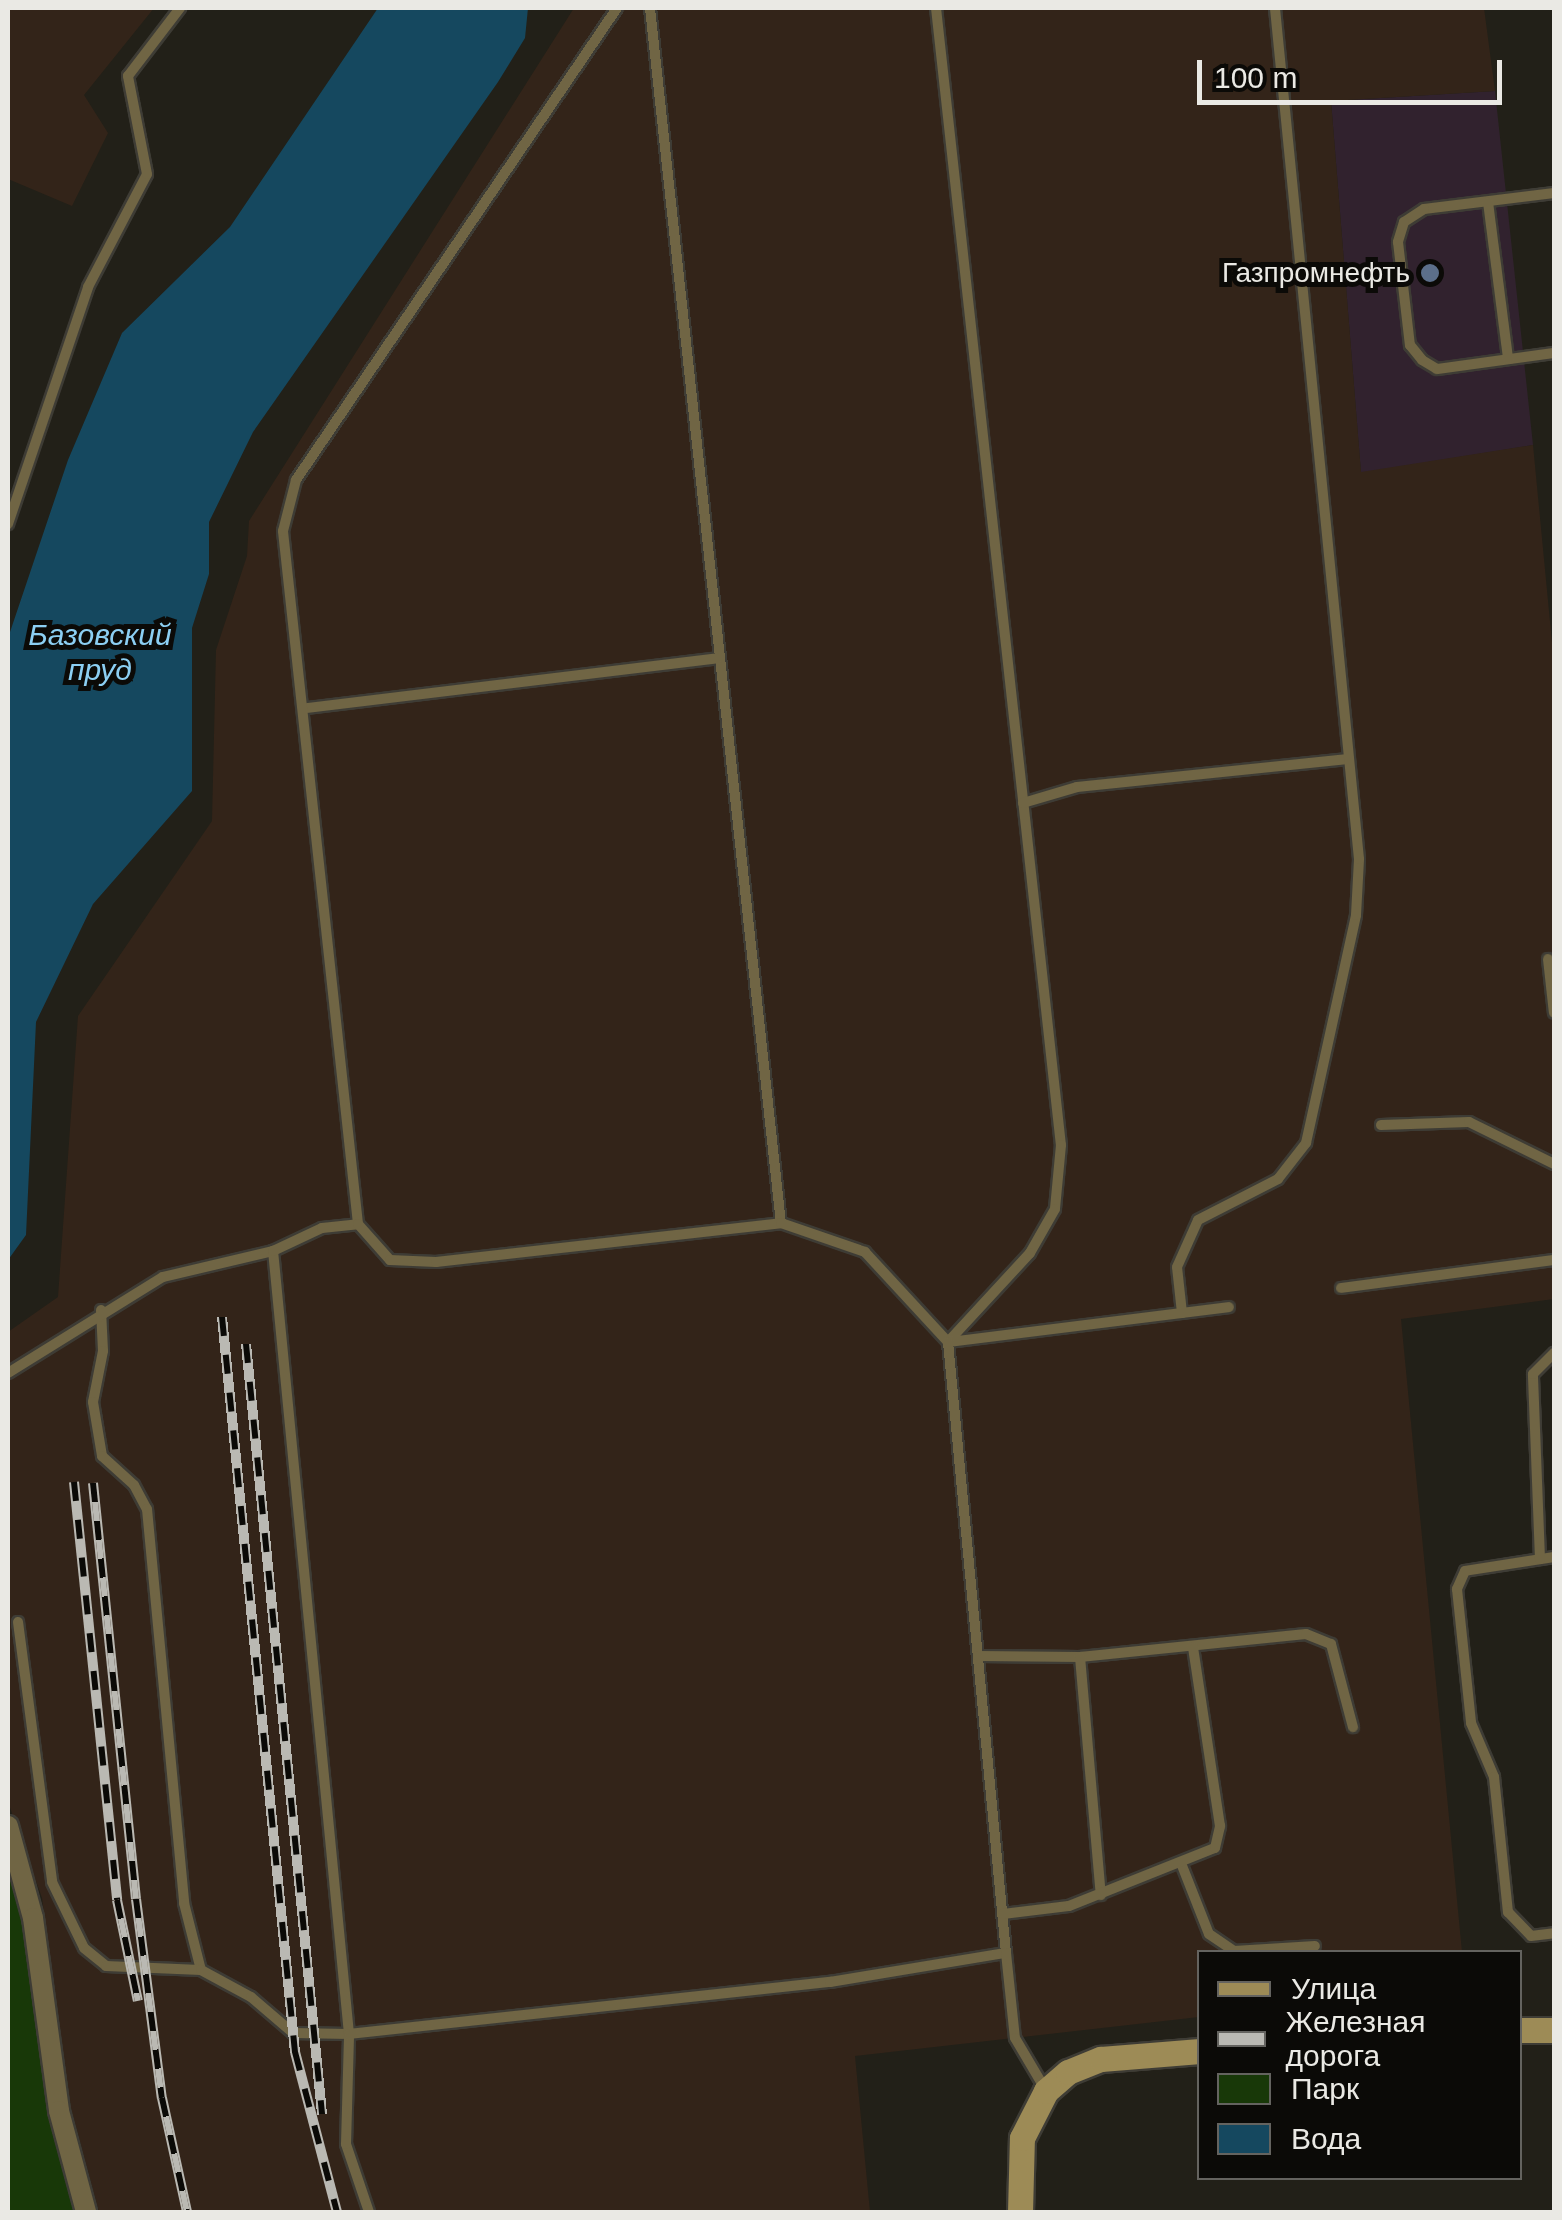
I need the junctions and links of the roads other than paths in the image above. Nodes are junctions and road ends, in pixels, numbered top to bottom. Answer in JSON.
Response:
{"nodes":[{"id":1,"x":180,"y":8,"type":"edge"},
{"id":2,"x":618,"y":8,"type":"edge"},
{"id":3,"x":650,"y":8,"type":"edge"},
{"id":4,"x":936,"y":8,"type":"edge"},
{"id":5,"x":1275,"y":8,"type":"edge"},
{"id":6,"x":1554,"y":193,"type":"edge"},
{"id":7,"x":1488,"y":202,"type":"junction"},
{"id":8,"x":1554,"y":353,"type":"edge"},
{"id":9,"x":1508,"y":360,"type":"junction"},
{"id":10,"x":8,"y":524,"type":"edge"},
{"id":11,"x":719,"y":658,"type":"junction"},
{"id":12,"x":308,"y":708,"type":"junction"},
{"id":13,"x":1346,"y":758,"type":"junction"},
{"id":14,"x":1022,"y":803,"type":"junction"},
{"id":15,"x":1548,"y":959,"type":"dead end"},
{"id":16,"x":1554,"y":1014,"type":"edge"},
{"id":17,"x":1381,"y":1125,"type":"dead end"},
{"id":18,"x":1554,"y":1164,"type":"edge"},
{"id":19,"x":358,"y":1224,"type":"junction"},
{"id":20,"x":781,"y":1224,"type":"junction"},
{"id":21,"x":273,"y":1251,"type":"junction"},
{"id":22,"x":1554,"y":1260,"type":"edge"},
{"id":23,"x":1341,"y":1288,"type":"dead end"},
{"id":24,"x":1229,"y":1307,"type":"dead end"},
{"id":25,"x":101,"y":1310,"type":"junction"},
{"id":26,"x":1182,"y":1313,"type":"junction"},
{"id":27,"x":948,"y":1342,"type":"junction"},
{"id":28,"x":1554,"y":1353,"type":"edge"},
{"id":29,"x":8,"y":1373,"type":"edge"},
{"id":30,"x":1554,"y":1557,"type":"edge"},
{"id":31,"x":1540,"y":1558,"type":"junction"},
{"id":32,"x":18,"y":1622,"type":"dead end"},
{"id":33,"x":1194,"y":1647,"type":"junction"},
{"id":34,"x":978,"y":1656,"type":"junction"},
{"id":35,"x":1080,"y":1657,"type":"junction"},
{"id":36,"x":1353,"y":1726,"type":"dead end"},
{"id":37,"x":8,"y":1826,"type":"edge"},
{"id":38,"x":1181,"y":1863,"type":"junction"},
{"id":39,"x":1101,"y":1894,"type":"junction"},
{"id":40,"x":1003,"y":1914,"type":"junction"},
{"id":41,"x":1554,"y":1933,"type":"edge"},
{"id":42,"x":1315,"y":1946,"type":"dead end"},
{"id":43,"x":1233,"y":1950,"type":"edge"},
{"id":44,"x":1250,"y":1950,"type":"edge"},
{"id":45,"x":1006,"y":1953,"type":"junction"},
{"id":46,"x":201,"y":1970,"type":"junction"},
{"id":47,"x":1522,"y":2030,"type":"edge"},
{"id":48,"x":1554,"y":2030,"type":"edge"},
{"id":49,"x":349,"y":2034,"type":"junction"},
{"id":50,"x":1197,"y":2051,"type":"edge"},
{"id":51,"x":1046,"y":2091,"type":"junction"},
{"id":52,"x":86,"y":2212,"type":"edge"},
{"id":53,"x":369,"y":2212,"type":"edge"},
{"id":54,"x":1020,"y":2212,"type":"edge"}],
"edges":[{"from":1,"to":10,"type":"lane"},
{"from":2,"to":12,"type":"lane"},
{"from":3,"to":11,"type":"lane"},
{"from":4,"to":14,"type":"lane"},
{"from":5,"to":13,"type":"lane"},
{"from":6,"to":7,"type":"lane"},
{"from":7,"to":9,"type":"lane"},
{"from":7,"to":9,"type":"lane"},
{"from":8,"to":9,"type":"lane"},
{"from":11,"to":12,"type":"lane"},
{"from":11,"to":20,"type":"lane"},
{"from":12,"to":19,"type":"lane"},
{"from":13,"to":14,"type":"lane"},
{"from":13,"to":26,"type":"lane"},
{"from":14,"to":27,"type":"lane"},
{"from":15,"to":16,"type":"lane"},
{"from":17,"to":18,"type":"lane"},
{"from":19,"to":20,"type":"lane"},
{"from":19,"to":21,"type":"lane"},
{"from":20,"to":27,"type":"lane"},
{"from":21,"to":25,"type":"lane"},
{"from":21,"to":49,"type":"lane"},
{"from":22,"to":23,"type":"lane"},
{"from":24,"to":26,"type":"lane"},
{"from":25,"to":29,"type":"lane"},
{"from":25,"to":46,"type":"lane"},
{"from":26,"to":27,"type":"lane"},
{"from":27,"to":34,"type":"lane"},
{"from":28,"to":31,"type":"lane"},
{"from":30,"to":31,"type":"lane"},
{"from":31,"to":41,"type":"lane"},
{"from":32,"to":46,"type":"lane"},
{"from":33,"to":35,"type":"lane"},
{"from":33,"to":36,"type":"lane"},
{"from":33,"to":38,"type":"lane"},
{"from":34,"to":35,"type":"lane"},
{"from":34,"to":40,"type":"lane"},
{"from":35,"to":39,"type":"lane"},
{"from":37,"to":52,"type":"street"},
{"from":38,"to":39,"type":"lane"},
{"from":38,"to":43,"type":"lane"},
{"from":39,"to":40,"type":"lane"},
{"from":40,"to":45,"type":"lane"},
{"from":42,"to":44,"type":"lane"},
{"from":45,"to":49,"type":"lane"},
{"from":45,"to":51,"type":"lane"},
{"from":46,"to":49,"type":"lane"},
{"from":47,"to":48,"type":"main road"},
{"from":49,"to":53,"type":"lane"},
{"from":50,"to":51,"type":"main road"},
{"from":51,"to":54,"type":"main road"}]}
